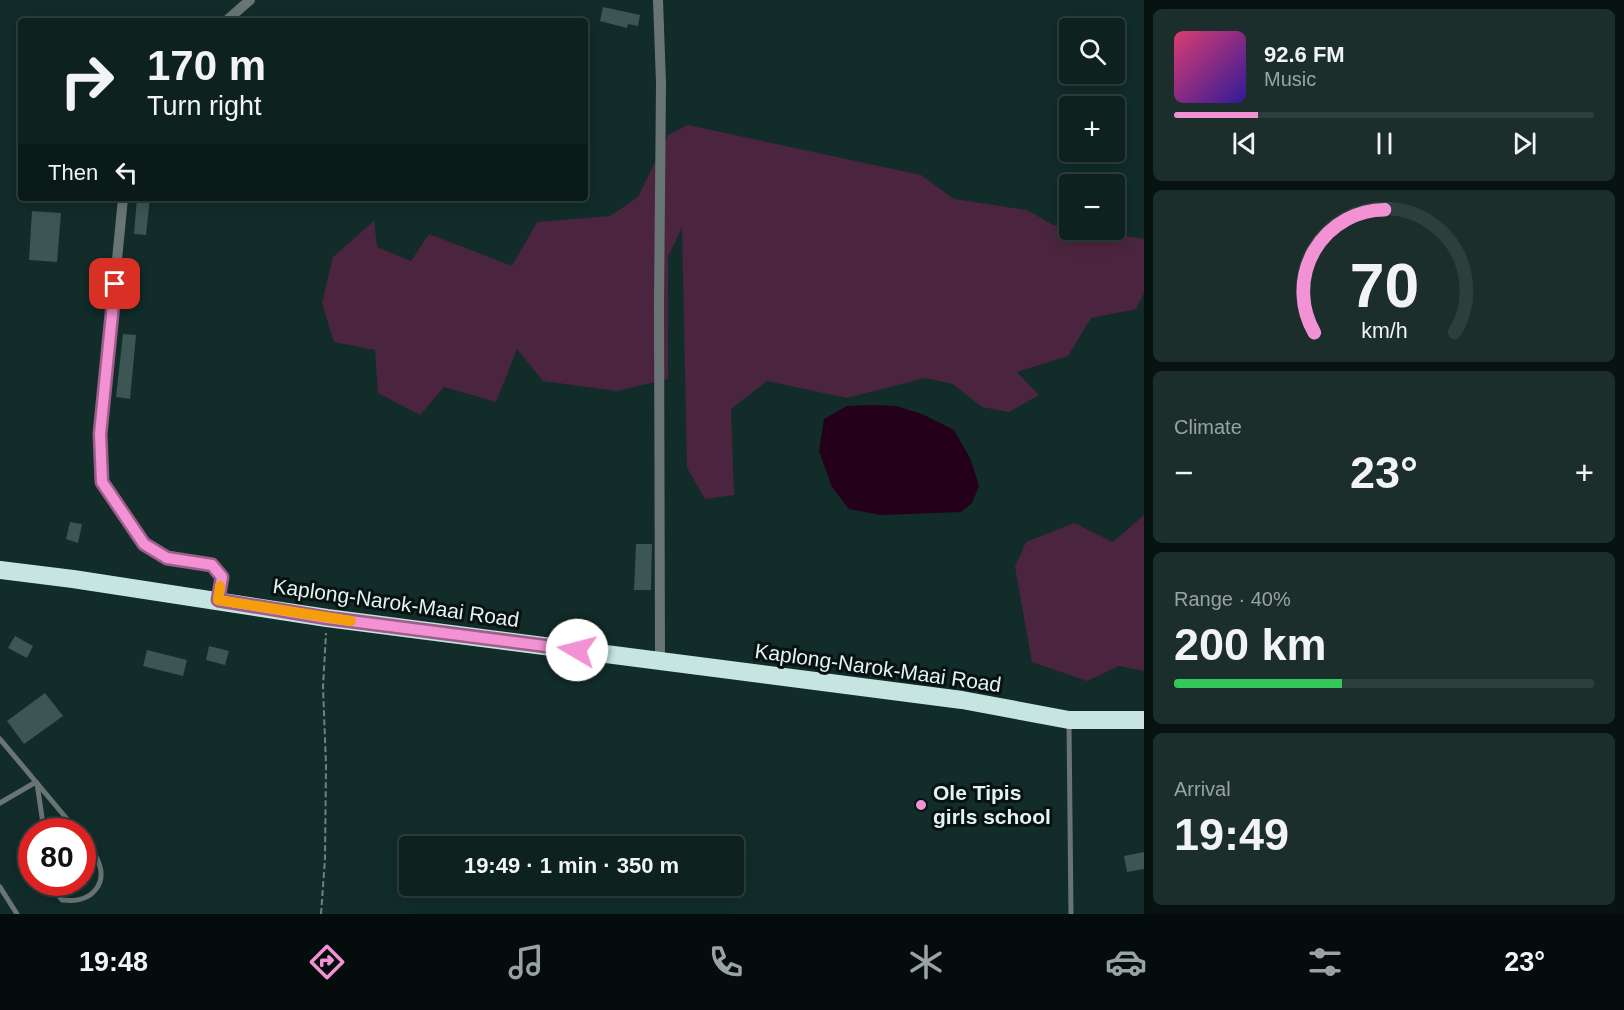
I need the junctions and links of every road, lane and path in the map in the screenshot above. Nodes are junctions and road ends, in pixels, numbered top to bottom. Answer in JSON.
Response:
{"nodes":[{"id":1,"x":250,"y":0,"type":"edge"},
{"id":2,"x":658,"y":0,"type":"edge"},
{"id":3,"x":229,"y":18,"type":"edge"},
{"id":4,"x":123,"y":201,"type":"edge"},
{"id":5,"x":0,"y":570,"type":"edge"},
{"id":6,"x":218,"y":600,"type":"junction"},
{"id":7,"x":327,"y":618,"type":"junction"},
{"id":8,"x":660,"y":660,"type":"junction"},
{"id":9,"x":1069,"y":720,"type":"junction"},
{"id":10,"x":1144,"y":720,"type":"edge"},
{"id":11,"x":0,"y":739,"type":"edge"},
{"id":12,"x":36,"y":782,"type":"junction"},
{"id":13,"x":0,"y":803,"type":"edge"},
{"id":14,"x":42,"y":818,"type":"edge"},
{"id":15,"x":66,"y":818,"type":"edge"},
{"id":16,"x":96,"y":855,"type":"edge"},
{"id":17,"x":0,"y":887,"type":"edge"},
{"id":18,"x":96,"y":890,"type":"edge"},
{"id":19,"x":59,"y":896,"type":"edge"},
{"id":20,"x":88,"y":896,"type":"edge"},
{"id":21,"x":16,"y":914,"type":"edge"},
{"id":22,"x":321,"y":914,"type":"edge"},
{"id":23,"x":1071,"y":914,"type":"edge"}],
"edges":[{"from":1,"to":3,"type":"street"},
{"from":2,"to":8,"type":"street"},
{"from":4,"to":6,"type":"street"},
{"from":5,"to":6,"type":"highway","name":"Kaplong-Narok-Maai Road"},
{"from":6,"to":7,"type":"highway","name":"Kaplong-Narok-Maai Road"},
{"from":7,"to":8,"type":"highway","name":"Kaplong-Narok-Maai Road"},
{"from":7,"to":22,"type":"path"},
{"from":8,"to":9,"type":"highway","name":"Kaplong-Narok-Maai Road"},
{"from":9,"to":10,"type":"highway","name":"Kaplong-Narok-Maai Road"},
{"from":9,"to":23,"type":"lane"},
{"from":11,"to":12,"type":"lane"},
{"from":12,"to":13,"type":"lane"},
{"from":12,"to":14,"type":"lane"},
{"from":12,"to":15,"type":"lane"},
{"from":16,"to":18,"type":"lane"},
{"from":17,"to":21,"type":"lane"},
{"from":19,"to":20,"type":"lane"}]}
